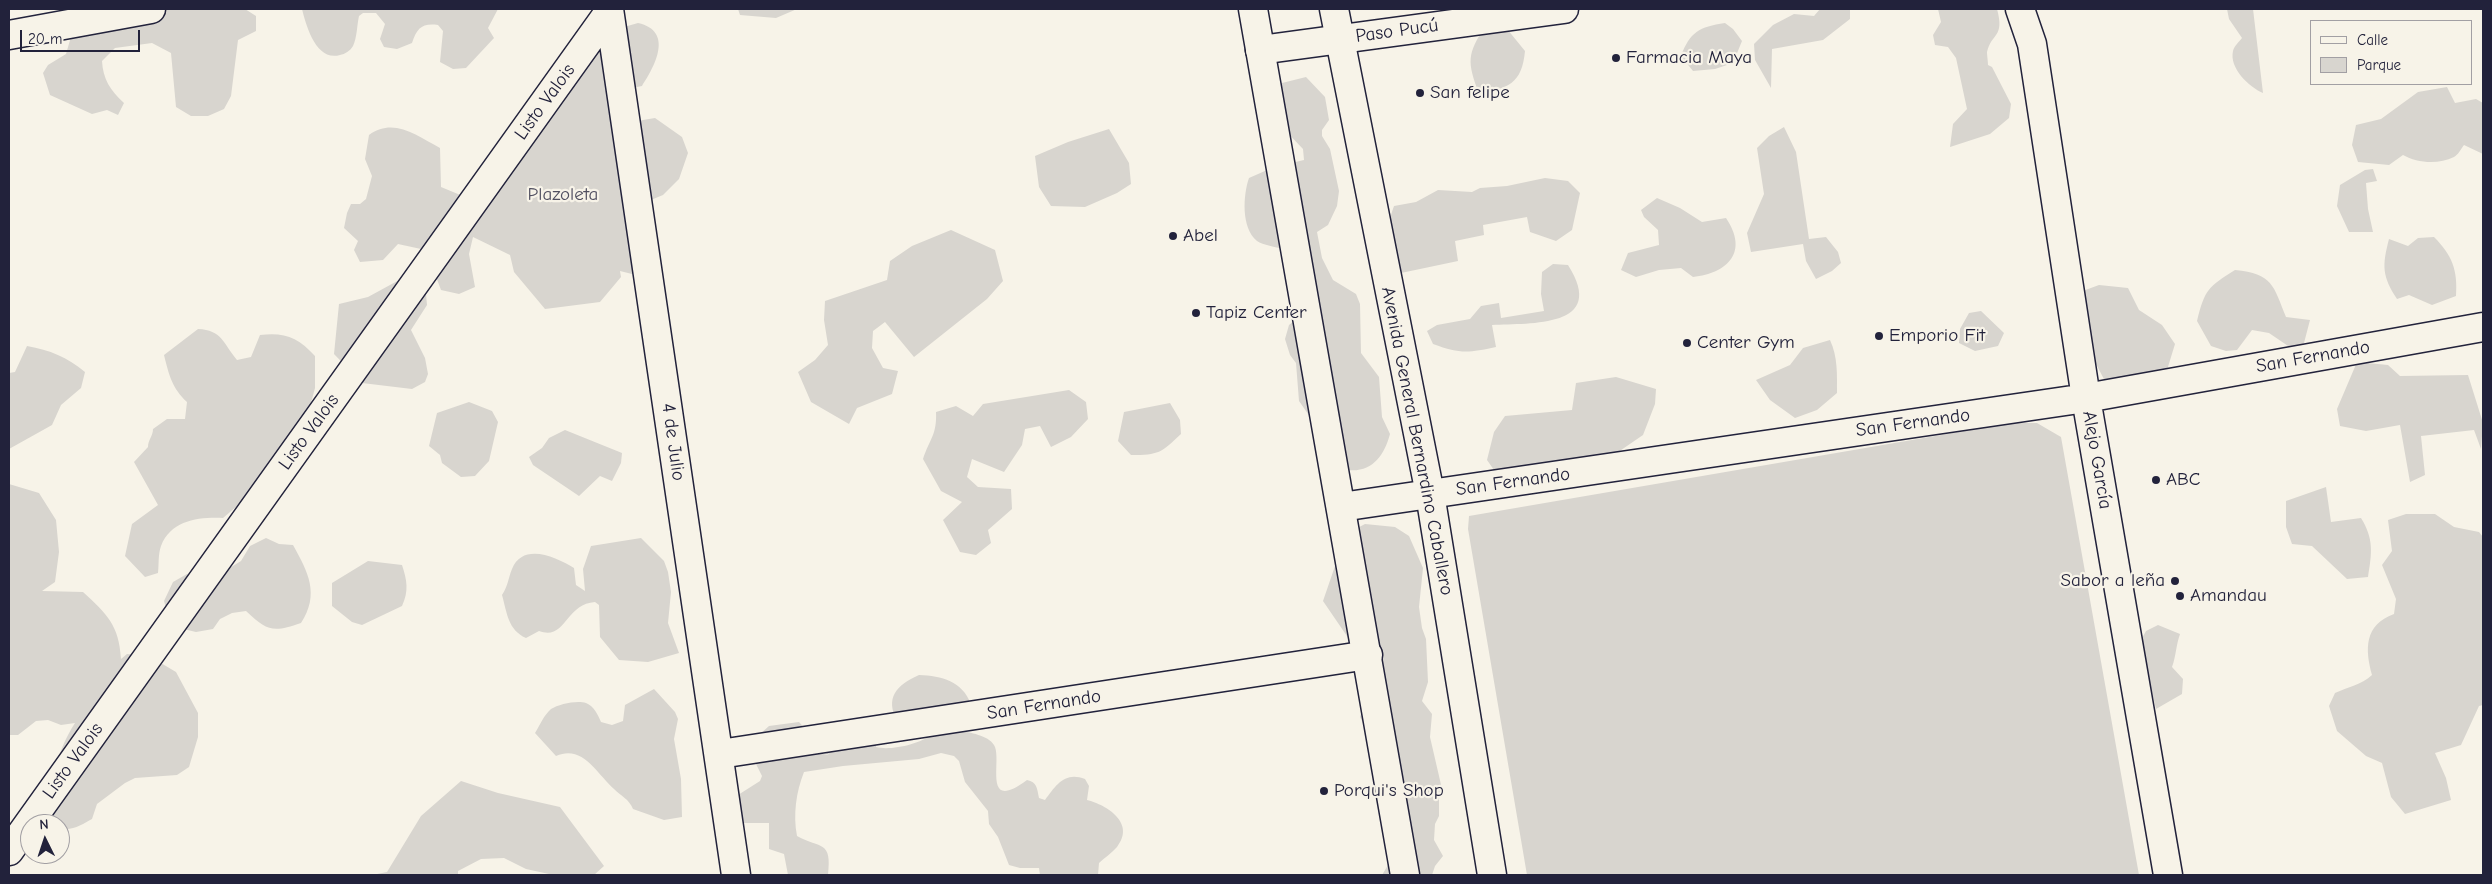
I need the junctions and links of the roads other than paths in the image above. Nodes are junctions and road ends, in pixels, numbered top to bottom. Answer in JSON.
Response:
{"nodes":[{"id":1,"x":151,"y":9,"type":"edge"},
{"id":2,"x":1253,"y":9,"type":"edge"},
{"id":3,"x":1334,"y":9,"type":"edge"},
{"id":4,"x":1564,"y":9,"type":"edge"},
{"id":5,"x":2020,"y":9,"type":"edge"},
{"id":6,"x":2042,"y":9,"type":"edge"},
{"id":7,"x":609,"y":10,"type":"edge"},
{"id":8,"x":9,"y":35,"type":"edge"},
{"id":9,"x":1340,"y":39,"type":"junction"},
{"id":10,"x":2032,"y":44,"type":"junction"},
{"id":11,"x":1260,"y":50,"type":"junction"},
{"id":12,"x":2483,"y":327,"type":"edge"},
{"id":13,"x":2086,"y":398,"type":"junction"},
{"id":14,"x":1430,"y":494,"type":"junction"},
{"id":15,"x":1342,"y":507,"type":"junction"},
{"id":16,"x":1368,"y":655,"type":"junction"},
{"id":17,"x":720,"y":754,"type":"junction"},
{"id":18,"x":9,"y":851,"type":"edge"},
{"id":19,"x":736,"y":875,"type":"edge"},
{"id":20,"x":1405,"y":875,"type":"edge"},
{"id":21,"x":1492,"y":875,"type":"edge"},
{"id":22,"x":2168,"y":875,"type":"edge"}],
"edges":[{"from":1,"to":8,"type":"street"},
{"from":2,"to":11,"type":"street"},
{"from":3,"to":9,"type":"street","name":"Avenida General Bernardino Caballero"},
{"from":4,"to":9,"type":"street","name":"Paso Pucú"},
{"from":5,"to":10,"type":"street","name":"Alejo García"},
{"from":6,"to":10,"type":"street","name":"Alejo García"},
{"from":7,"to":17,"type":"street","name":"4 de Julio"},
{"from":7,"to":18,"type":"street","name":"Listo Valois"},
{"from":9,"to":11,"type":"street","name":"Paso Pucú"},
{"from":9,"to":14,"type":"street","name":"Avenida General Bernardino Caballero"},
{"from":10,"to":13,"type":"street","name":"Alejo García"},
{"from":11,"to":15,"type":"street"},
{"from":12,"to":13,"type":"street","name":"San Fernando"},
{"from":13,"to":14,"type":"street","name":"San Fernando"},
{"from":13,"to":22,"type":"street","name":"Alejo García"},
{"from":14,"to":15,"type":"street","name":"San Fernando"},
{"from":14,"to":21,"type":"street","name":"Avenida General Bernardino Caballero"},
{"from":15,"to":16,"type":"street"},
{"from":16,"to":17,"type":"street","name":"San Fernando"},
{"from":16,"to":20,"type":"street"},
{"from":17,"to":19,"type":"street","name":"4 de Julio"}]}
